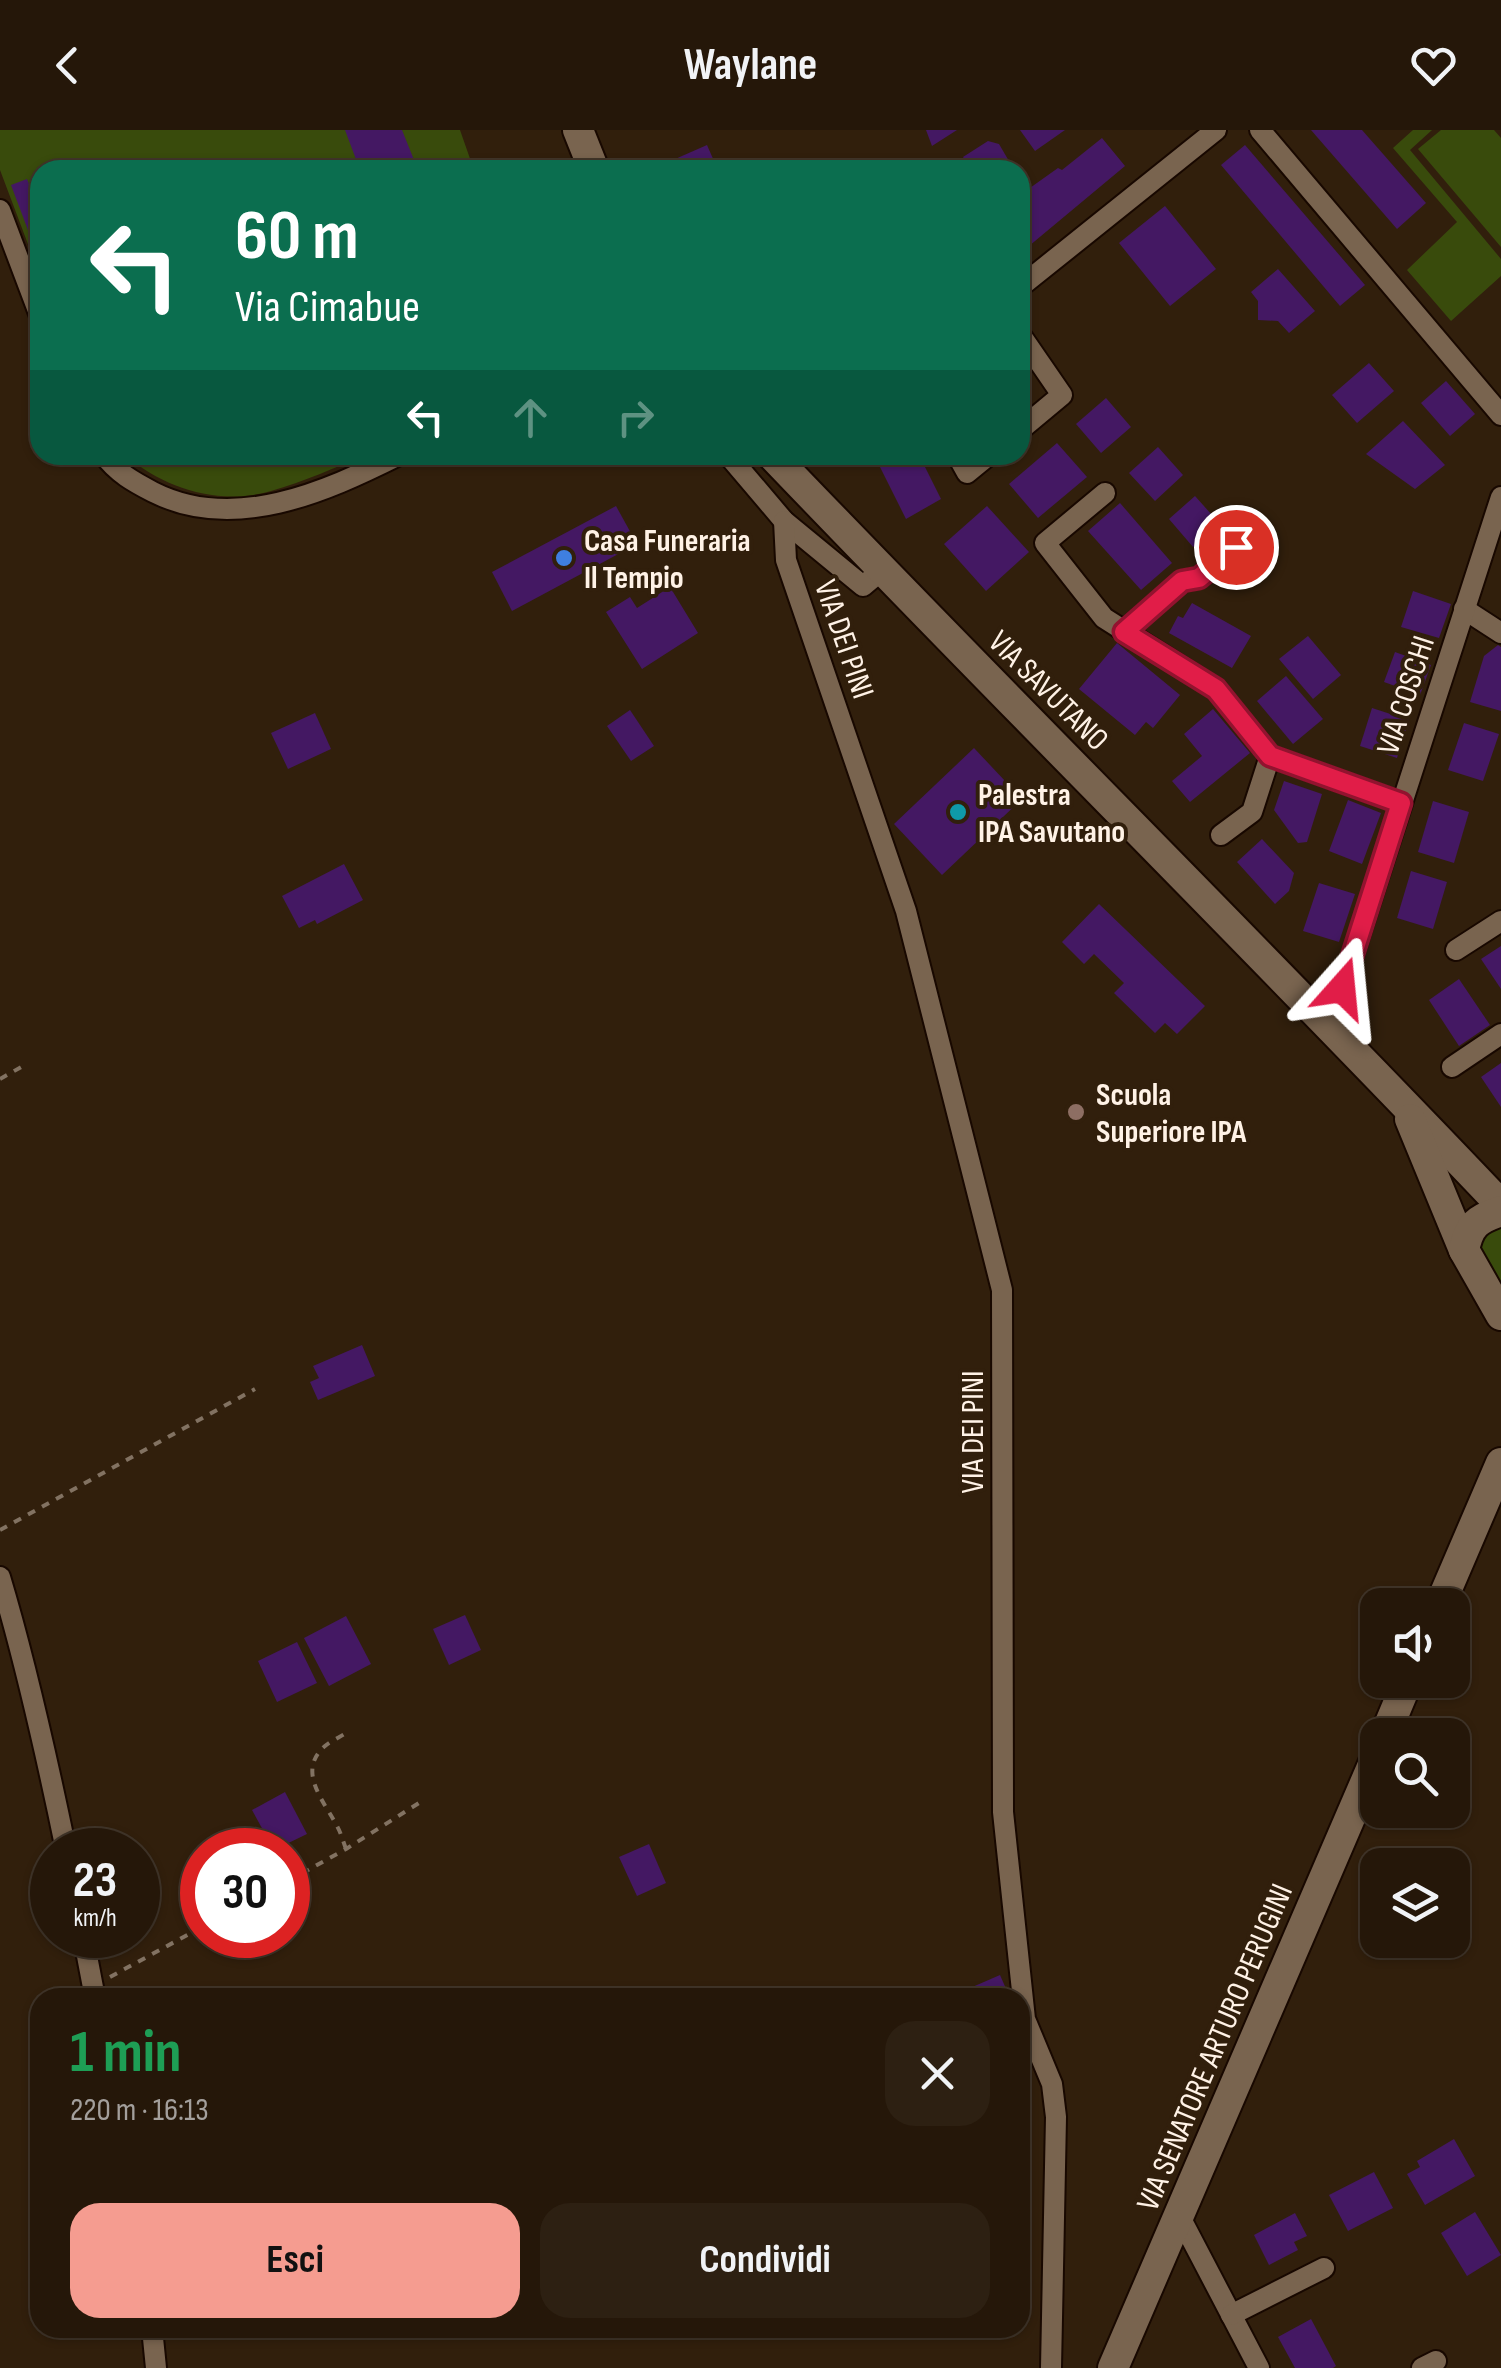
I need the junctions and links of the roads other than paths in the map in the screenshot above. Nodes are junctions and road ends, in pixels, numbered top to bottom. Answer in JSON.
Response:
{"nodes":[{"id":1,"x":578,"y":130,"type":"edge"},
{"id":2,"x":1216,"y":130,"type":"edge"},
{"id":3,"x":1260,"y":130,"type":"edge"},
{"id":4,"x":590,"y":160,"type":"edge"},
{"id":5,"x":0,"y":210,"type":"edge"},
{"id":6,"x":1030,"y":279,"type":"edge"},
{"id":7,"x":30,"y":290,"type":"edge"},
{"id":8,"x":1030,"y":349,"type":"edge"},
{"id":9,"x":1501,"y":415,"type":"edge"},
{"id":10,"x":1030,"y":422,"type":"edge"},
{"id":11,"x":113,"y":465,"type":"edge"},
{"id":12,"x":375,"y":465,"type":"edge"},
{"id":13,"x":736,"y":465,"type":"edge"},
{"id":14,"x":782,"y":465,"type":"edge"},
{"id":15,"x":1106,"y":493,"type":"dead end"},
{"id":16,"x":1501,"y":498,"type":"edge"},
{"id":17,"x":784,"y":521,"type":"junction"},
{"id":18,"x":1236,"y":547,"type":"dead end"},
{"id":19,"x":882,"y":570,"type":"junction"},
{"id":20,"x":1464,"y":610,"type":"junction"},
{"id":21,"x":1124,"y":632,"type":"junction"},
{"id":22,"x":1501,"y":633,"type":"edge"},
{"id":23,"x":1270,"y":756,"type":"junction"},
{"id":24,"x":1401,"y":803,"type":"junction"},
{"id":25,"x":1221,"y":835,"type":"dead end"},
{"id":26,"x":1501,"y":921,"type":"edge"},
{"id":27,"x":1456,"y":950,"type":"dead end"},
{"id":28,"x":1330,"y":1026,"type":"junction"},
{"id":29,"x":1501,"y":1034,"type":"edge"},
{"id":30,"x":1452,"y":1067,"type":"dead end"},
{"id":31,"x":1403,"y":1102,"type":"junction"},
{"id":32,"x":1501,"y":1208,"type":"edge"},
{"id":33,"x":1464,"y":1250,"type":"junction"},
{"id":34,"x":1501,"y":1315,"type":"edge"},
{"id":35,"x":1501,"y":1463,"type":"edge"},
{"id":36,"x":0,"y":1577,"type":"edge"},
{"id":37,"x":1447,"y":1588,"type":"edge"},
{"id":38,"x":1360,"y":1795,"type":"edge"},
{"id":39,"x":61,"y":1828,"type":"edge"},
{"id":40,"x":87,"y":1958,"type":"edge"},
{"id":41,"x":93,"y":1988,"type":"edge"},
{"id":42,"x":1022,"y":1988,"type":"edge"},
{"id":43,"x":1030,"y":2031,"type":"edge"},
{"id":44,"x":1180,"y":2217,"type":"junction"},
{"id":45,"x":1324,"y":2268,"type":"dead end"},
{"id":46,"x":1231,"y":2315,"type":"junction"},
{"id":47,"x":153,"y":2338,"type":"edge"},
{"id":48,"x":156,"y":2368,"type":"edge"},
{"id":49,"x":1051,"y":2368,"type":"edge"},
{"id":50,"x":1114,"y":2368,"type":"edge"},
{"id":51,"x":1259,"y":2368,"type":"edge"}],
"edges":[{"from":1,"to":4,"type":"street"},
{"from":2,"to":6,"type":"street"},
{"from":3,"to":9,"type":"street"},
{"from":5,"to":7,"type":"street"},
{"from":8,"to":10,"type":"street"},
{"from":11,"to":12,"type":"street"},
{"from":13,"to":17,"type":"street"},
{"from":14,"to":19,"type":"street","name":"VIA SAVUTANO"},
{"from":15,"to":21,"type":"street"},
{"from":16,"to":20,"type":"street","name":"VIA COSCHI"},
{"from":17,"to":19,"type":"street"},
{"from":17,"to":42,"type":"street","name":"VIA DEI PINI"},
{"from":18,"to":21,"type":"street"},
{"from":19,"to":28,"type":"street","name":"VIA SAVUTANO"},
{"from":20,"to":22,"type":"street"},
{"from":20,"to":24,"type":"street","name":"VIA COSCHI"},
{"from":21,"to":23,"type":"street"},
{"from":23,"to":24,"type":"street"},
{"from":23,"to":25,"type":"street"},
{"from":24,"to":28,"type":"street","name":"VIA COSCHI"},
{"from":26,"to":27,"type":"street"},
{"from":28,"to":31,"type":"street","name":"VIA SAVUTANO"},
{"from":29,"to":30,"type":"street"},
{"from":31,"to":32,"type":"street","name":"VIA SAVUTANO"},
{"from":31,"to":33,"type":"street"},
{"from":32,"to":33,"type":"street"},
{"from":33,"to":34,"type":"street"},
{"from":35,"to":37,"type":"street"},
{"from":36,"to":39,"type":"street"},
{"from":38,"to":44,"type":"street","name":"VIA SENATORE ARTURO PERUGINI"},
{"from":40,"to":41,"type":"street"},
{"from":43,"to":49,"type":"street","name":"VIA DEI PINI"},
{"from":44,"to":46,"type":"street"},
{"from":44,"to":50,"type":"street","name":"VIA SENATORE ARTURO PERUGINI"},
{"from":45,"to":46,"type":"street"},
{"from":46,"to":51,"type":"street"},
{"from":47,"to":48,"type":"street"}]}
